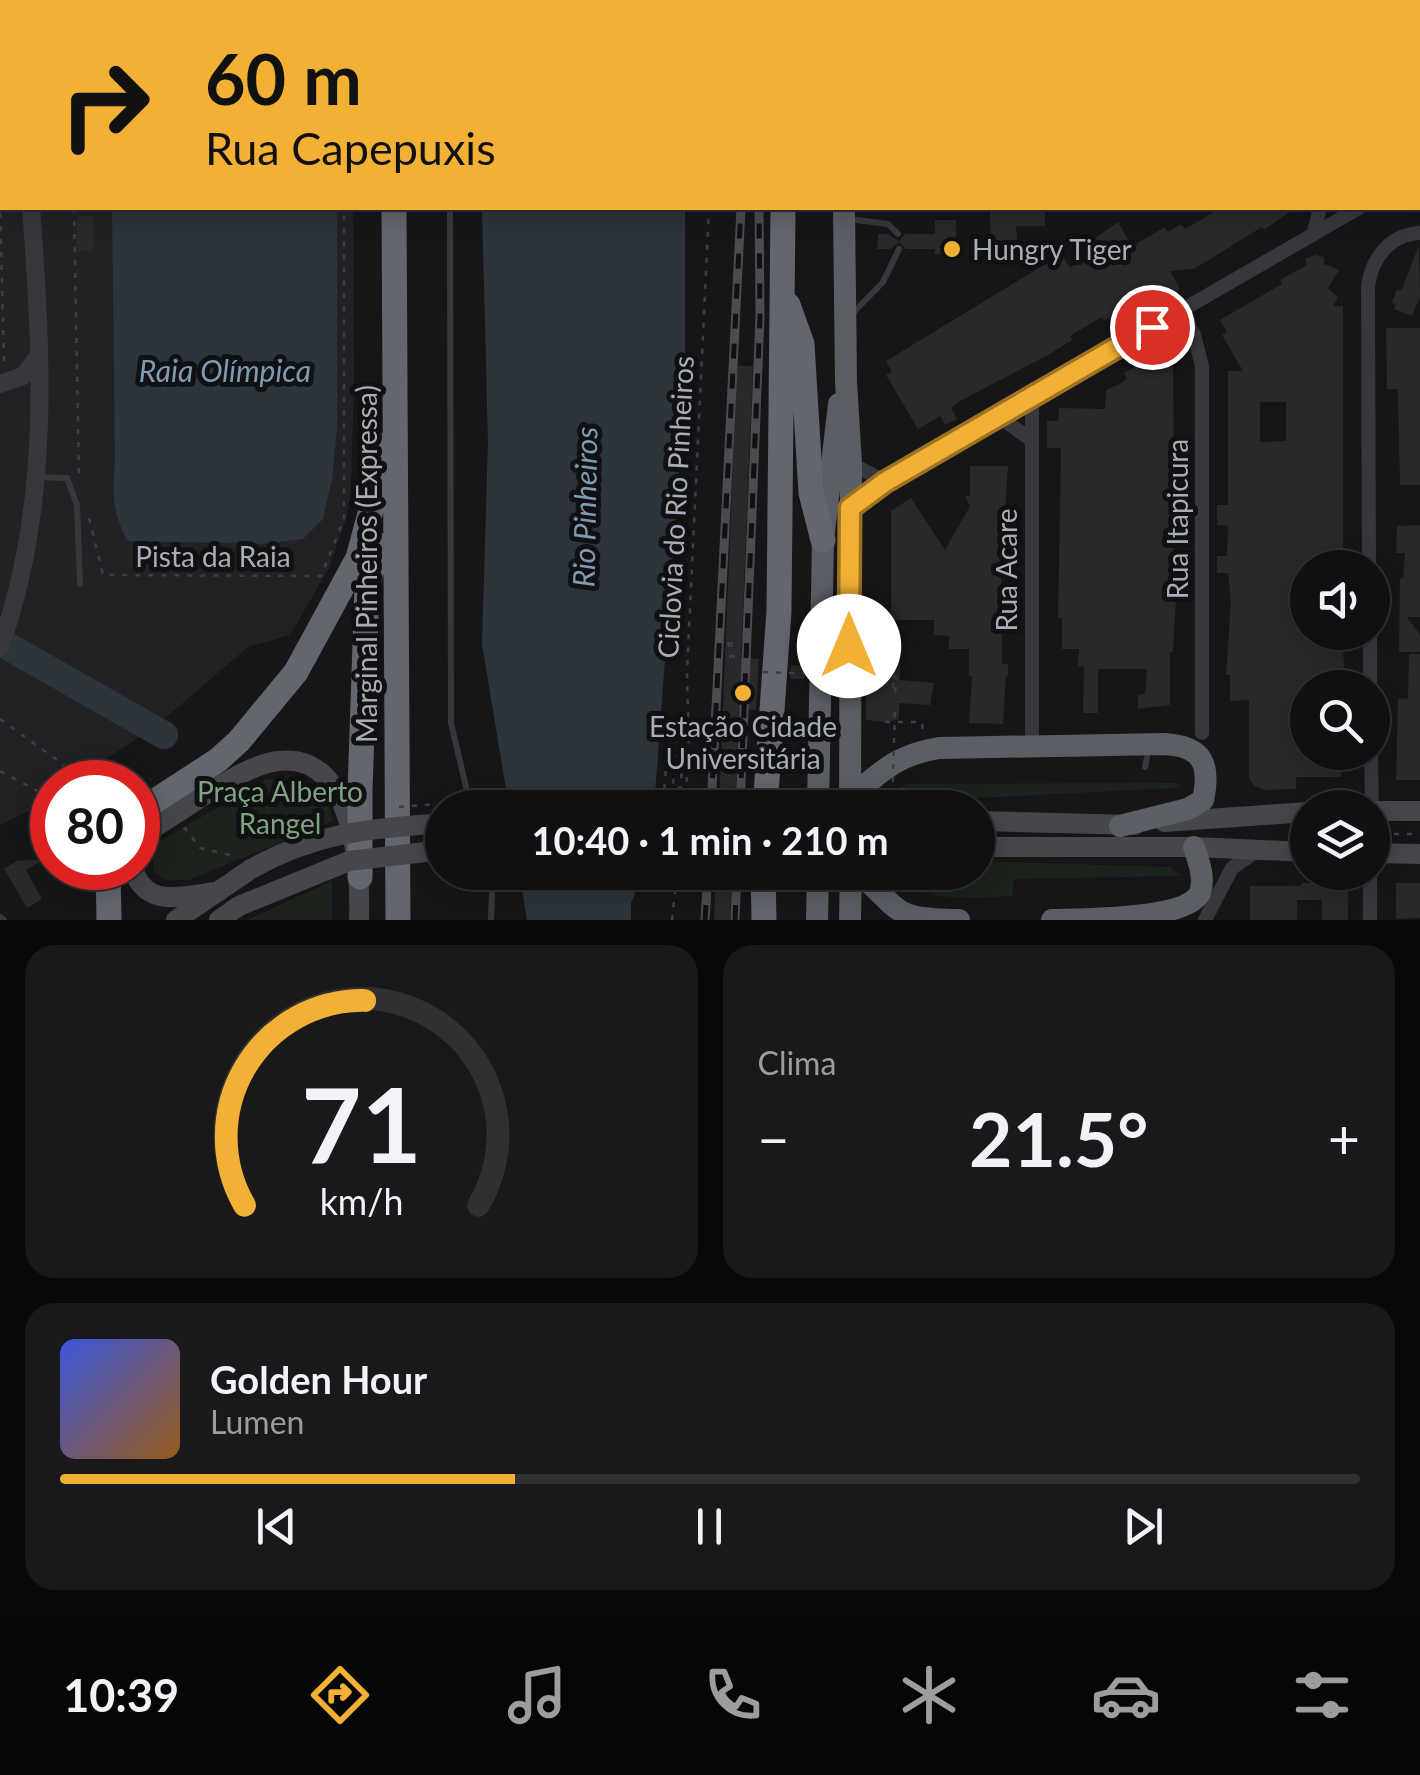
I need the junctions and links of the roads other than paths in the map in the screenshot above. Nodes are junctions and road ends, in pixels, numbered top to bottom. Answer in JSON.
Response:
{"nodes":[{"id":1,"x":30,"y":210,"type":"edge"},
{"id":2,"x":394,"y":210,"type":"edge"},
{"id":3,"x":450,"y":210,"type":"edge"},
{"id":4,"x":783,"y":210,"type":"edge"},
{"id":5,"x":1320,"y":210,"type":"edge"},
{"id":6,"x":1353,"y":210,"type":"edge"},
{"id":7,"x":844,"y":213,"type":"edge"},
{"id":8,"x":1314,"y":232,"type":"junction"},
{"id":9,"x":1420,"y":233,"type":"edge"},
{"id":10,"x":898,"y":234,"type":"dead end"},
{"id":11,"x":899,"y":249,"type":"dead end"},
{"id":12,"x":783,"y":294,"type":"junction"},
{"id":13,"x":1182,"y":310,"type":"junction"},
{"id":14,"x":845,"y":322,"type":"junction"},
{"id":15,"x":38,"y":358,"type":"junction"},
{"id":16,"x":846,"y":382,"type":"junction"},
{"id":17,"x":2,"y":384,"type":"edge"},
{"id":18,"x":1032,"y":396,"type":"junction"},
{"id":19,"x":998,"y":416,"type":"junction"},
{"id":20,"x":394,"y":429,"type":"junction"},
{"id":21,"x":1030,"y":439,"type":"junction"},
{"id":22,"x":851,"y":464,"type":"junction"},
{"id":23,"x":36,"y":477,"type":"junction"},
{"id":24,"x":885,"y":482,"type":"junction"},
{"id":25,"x":850,"y":508,"type":"junction"},
{"id":26,"x":397,"y":515,"type":"junction"},
{"id":27,"x":823,"y":540,"type":"junction"},
{"id":28,"x":1369,"y":550,"type":"edge"},
{"id":29,"x":80,"y":584,"type":"dead end"},
{"id":30,"x":0,"y":646,"type":"edge"},
{"id":31,"x":1202,"y":733,"type":"dead end"},
{"id":32,"x":1032,"y":744,"type":"junction"},
{"id":33,"x":467,"y":790,"type":"edge"},
{"id":34,"x":766,"y":790,"type":"edge"},
{"id":35,"x":818,"y":790,"type":"edge"},
{"id":36,"x":850,"y":790,"type":"edge"},
{"id":37,"x":865,"y":790,"type":"edge"},
{"id":38,"x":160,"y":798,"type":"edge"},
{"id":39,"x":1390,"y":810,"type":"edge"},
{"id":40,"x":1420,"y":811,"type":"edge"},
{"id":41,"x":1290,"y":813,"type":"edge"},
{"id":42,"x":995,"y":822,"type":"edge"},
{"id":43,"x":160,"y":824,"type":"edge"},
{"id":44,"x":425,"y":824,"type":"edge"},
{"id":45,"x":1120,"y":826,"type":"junction"},
{"id":46,"x":1194,"y":847,"type":"junction"},
{"id":47,"x":995,"y":848,"type":"edge"},
{"id":48,"x":1259,"y":850,"type":"junction"},
{"id":49,"x":1290,"y":851,"type":"edge"},
{"id":50,"x":425,"y":852,"type":"edge"},
{"id":51,"x":1390,"y":853,"type":"edge"},
{"id":52,"x":1420,"y":854,"type":"edge"},
{"id":53,"x":360,"y":877,"type":"junction"},
{"id":54,"x":108,"y":890,"type":"edge"},
{"id":55,"x":145,"y":890,"type":"edge"},
{"id":56,"x":492,"y":890,"type":"edge"},
{"id":57,"x":763,"y":890,"type":"edge"},
{"id":58,"x":818,"y":890,"type":"edge"},
{"id":59,"x":852,"y":890,"type":"edge"},
{"id":60,"x":873,"y":890,"type":"edge"},
{"id":61,"x":1370,"y":890,"type":"edge"},
{"id":62,"x":216,"y":892,"type":"junction"},
{"id":63,"x":1184,"y":917,"type":"edge"},
{"id":64,"x":109,"y":920,"type":"edge"},
{"id":65,"x":176,"y":920,"type":"edge"},
{"id":66,"x":219,"y":920,"type":"edge"},
{"id":67,"x":359,"y":920,"type":"edge"},
{"id":68,"x":398,"y":920,"type":"edge"},
{"id":69,"x":491,"y":920,"type":"edge"},
{"id":70,"x":764,"y":920,"type":"edge"},
{"id":71,"x":817,"y":920,"type":"edge"},
{"id":72,"x":850,"y":920,"type":"edge"},
{"id":73,"x":959,"y":920,"type":"edge"},
{"id":74,"x":1052,"y":920,"type":"edge"},
{"id":75,"x":1205,"y":920,"type":"edge"},
{"id":76,"x":1370,"y":920,"type":"edge"}],
"edges":[{"from":1,"to":15,"type":"street"},
{"from":2,"to":20,"type":"highway","name":"Marginal Pinheiros (Expressa)"},
{"from":3,"to":33,"type":"lane"},
{"from":4,"to":12,"type":"highway"},
{"from":5,"to":8,"type":"street"},
{"from":6,"to":8,"type":"street"},
{"from":7,"to":10,"type":"lane"},
{"from":7,"to":14,"type":"highway"},
{"from":8,"to":13,"type":"street"},
{"from":9,"to":28,"type":"street"},
{"from":11,"to":14,"type":"lane"},
{"from":12,"to":27,"type":"highway"},
{"from":12,"to":34,"type":"highway"},
{"from":13,"to":18,"type":"street"},
{"from":13,"to":31,"type":"street","name":"Rua Itapicura"},
{"from":14,"to":16,"type":"highway"},
{"from":15,"to":17,"type":"street"},
{"from":15,"to":23,"type":"street"},
{"from":16,"to":22,"type":"highway"},
{"from":16,"to":27,"type":"highway"},
{"from":18,"to":19,"type":"street"},
{"from":18,"to":21,"type":"street","name":"Rua Acare"},
{"from":19,"to":21,"type":"street"},
{"from":19,"to":24,"type":"street"},
{"from":20,"to":26,"type":"highway","name":"Marginal Pinheiros (Expressa)"},
{"from":20,"to":38,"type":"highway"},
{"from":21,"to":32,"type":"street","name":"Rua Acare"},
{"from":22,"to":24,"type":"street"},
{"from":22,"to":25,"type":"highway"},
{"from":23,"to":29,"type":"lane"},
{"from":23,"to":30,"type":"street"},
{"from":24,"to":25,"type":"street"},
{"from":25,"to":36,"type":"highway"},
{"from":26,"to":53,"type":"highway"},
{"from":26,"to":68,"type":"highway","name":"Marginal Pinheiros (Expressa)"},
{"from":27,"to":35,"type":"highway"},
{"from":32,"to":37,"type":"highway"},
{"from":32,"to":45,"type":"highway"},
{"from":39,"to":40,"type":"main road"},
{"from":41,"to":45,"type":"main road"},
{"from":42,"to":45,"type":"main road"},
{"from":43,"to":53,"type":"main road"},
{"from":44,"to":62,"type":"main road","bridge":true},
{"from":46,"to":47,"type":"main road"},
{"from":46,"to":48,"type":"main road"},
{"from":46,"to":63,"type":"highway"},
{"from":48,"to":49,"type":"main road"},
{"from":48,"to":75,"type":"street"},
{"from":50,"to":66,"type":"main road","bridge":true},
{"from":51,"to":52,"type":"main road"},
{"from":53,"to":67,"type":"main road"},
{"from":54,"to":64,"type":"highway"},
{"from":55,"to":62,"type":"main road"},
{"from":56,"to":69,"type":"lane"},
{"from":57,"to":70,"type":"highway"},
{"from":58,"to":71,"type":"highway"},
{"from":59,"to":72,"type":"highway"},
{"from":60,"to":73,"type":"highway"},
{"from":61,"to":76,"type":"street"},
{"from":62,"to":65,"type":"main road"},
{"from":63,"to":74,"type":"highway"}]}
